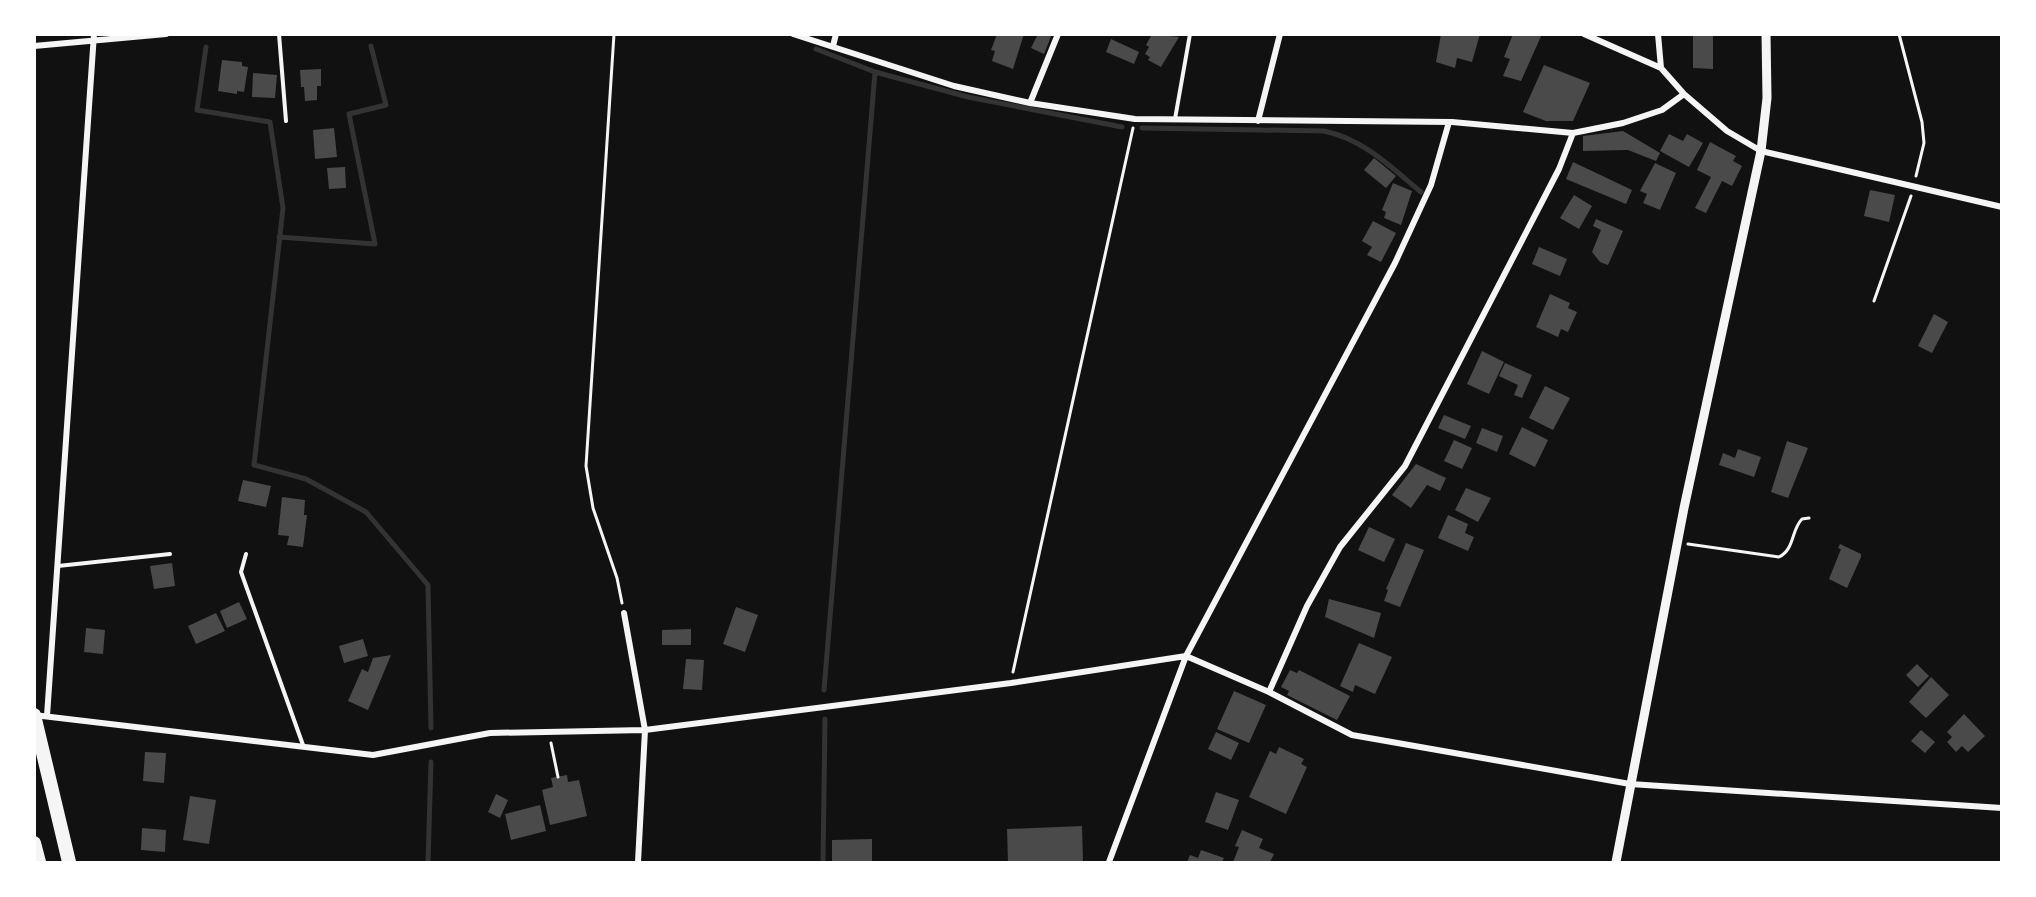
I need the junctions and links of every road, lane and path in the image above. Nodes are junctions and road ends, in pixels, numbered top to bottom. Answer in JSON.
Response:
{"nodes":[{"id":1,"x":94,"y":34,"type":"edge"},
{"id":2,"x":166,"y":34,"type":"edge"},
{"id":3,"x":279,"y":34,"type":"edge"},
{"id":4,"x":614,"y":34,"type":"edge"},
{"id":5,"x":794,"y":34,"type":"edge"},
{"id":6,"x":836,"y":34,"type":"edge"},
{"id":7,"x":1058,"y":34,"type":"edge"},
{"id":8,"x":1190,"y":34,"type":"edge"},
{"id":9,"x":1280,"y":34,"type":"edge"},
{"id":10,"x":1584,"y":34,"type":"edge"},
{"id":11,"x":1658,"y":34,"type":"edge"},
{"id":12,"x":1766,"y":34,"type":"edge"},
{"id":13,"x":1899,"y":34,"type":"edge"},
{"id":14,"x":93,"y":42,"type":"junction"},
{"id":15,"x":34,"y":46,"type":"edge"},
{"id":16,"x":833,"y":46,"type":"junction"},
{"id":17,"x":1661,"y":68,"type":"junction"},
{"id":18,"x":1684,"y":94,"type":"junction"},
{"id":19,"x":1030,"y":103,"type":"junction"},
{"id":20,"x":1136,"y":119,"type":"junction"},
{"id":21,"x":1175,"y":119,"type":"junction"},
{"id":22,"x":286,"y":121,"type":"dead end"},
{"id":23,"x":1258,"y":121,"type":"junction"},
{"id":24,"x":1449,"y":122,"type":"junction"},
{"id":25,"x":1573,"y":133,"type":"junction"},
{"id":26,"x":1761,"y":151,"type":"junction"},
{"id":27,"x":1914,"y":188,"type":"junction"},
{"id":28,"x":2001,"y":207,"type":"edge"},
{"id":29,"x":1874,"y":301,"type":"dead end"},
{"id":30,"x":1809,"y":518,"type":"dead end"},
{"id":31,"x":1677,"y":543,"type":"junction"},
{"id":32,"x":170,"y":554,"type":"dead end"},
{"id":33,"x":246,"y":554,"type":"dead end"},
{"id":34,"x":58,"y":566,"type":"junction"},
{"id":35,"x":624,"y":613,"type":"joint"},
{"id":36,"x":1186,"y":656,"type":"junction"},
{"id":37,"x":1011,"y":683,"type":"junction"},
{"id":38,"x":1269,"y":692,"type":"junction"},
{"id":39,"x":39,"y":715,"type":"edge"},
{"id":40,"x":645,"y":730,"type":"junction"},
{"id":41,"x":549,"y":732,"type":"junction"},
{"id":42,"x":303,"y":745,"type":"junction"},
{"id":43,"x":558,"y":777,"type":"dead end"},
{"id":44,"x":1630,"y":784,"type":"junction"},
{"id":45,"x":2001,"y":808,"type":"edge"},
{"id":46,"x":34,"y":843,"type":"edge"},
{"id":47,"x":39,"y":862,"type":"edge"},
{"id":48,"x":69,"y":862,"type":"edge"},
{"id":49,"x":638,"y":862,"type":"edge"},
{"id":50,"x":1109,"y":862,"type":"edge"},
{"id":51,"x":1616,"y":862,"type":"edge"}],
"edges":[{"from":1,"to":14,"type":"street"},
{"from":2,"to":14,"type":"street"},
{"from":3,"to":22,"type":"lane"},
{"from":4,"to":35,"type":"path"},
{"from":5,"to":16,"type":"street"},
{"from":6,"to":16,"type":"street"},
{"from":7,"to":19,"type":"street"},
{"from":8,"to":21,"type":"lane"},
{"from":9,"to":23,"type":"street"},
{"from":10,"to":17,"type":"street"},
{"from":11,"to":17,"type":"street"},
{"from":12,"to":26,"type":"street"},
{"from":13,"to":27,"type":"path"},
{"from":14,"to":15,"type":"street"},
{"from":14,"to":34,"type":"street"},
{"from":16,"to":19,"type":"street"},
{"from":17,"to":18,"type":"street"},
{"from":18,"to":25,"type":"street"},
{"from":18,"to":26,"type":"street"},
{"from":19,"to":20,"type":"street"},
{"from":20,"to":21,"type":"street"},
{"from":20,"to":37,"type":"path"},
{"from":21,"to":23,"type":"street"},
{"from":23,"to":24,"type":"street"},
{"from":24,"to":25,"type":"street"},
{"from":24,"to":36,"type":"street"},
{"from":25,"to":38,"type":"street"},
{"from":26,"to":27,"type":"street"},
{"from":26,"to":31,"type":"street"},
{"from":27,"to":28,"type":"street"},
{"from":27,"to":29,"type":"path"},
{"from":30,"to":31,"type":"path"},
{"from":31,"to":44,"type":"street"},
{"from":32,"to":34,"type":"lane"},
{"from":33,"to":42,"type":"lane"},
{"from":34,"to":39,"type":"street"},
{"from":35,"to":40,"type":"street"},
{"from":36,"to":37,"type":"street"},
{"from":36,"to":38,"type":"street"},
{"from":36,"to":50,"type":"street"},
{"from":37,"to":40,"type":"street"},
{"from":38,"to":44,"type":"street"},
{"from":39,"to":42,"type":"street"},
{"from":39,"to":48,"type":"highway"},
{"from":40,"to":41,"type":"street"},
{"from":40,"to":49,"type":"street"},
{"from":41,"to":42,"type":"street"},
{"from":41,"to":43,"type":"path"},
{"from":44,"to":45,"type":"street"},
{"from":44,"to":51,"type":"street"},
{"from":46,"to":47,"type":"highway"}]}
